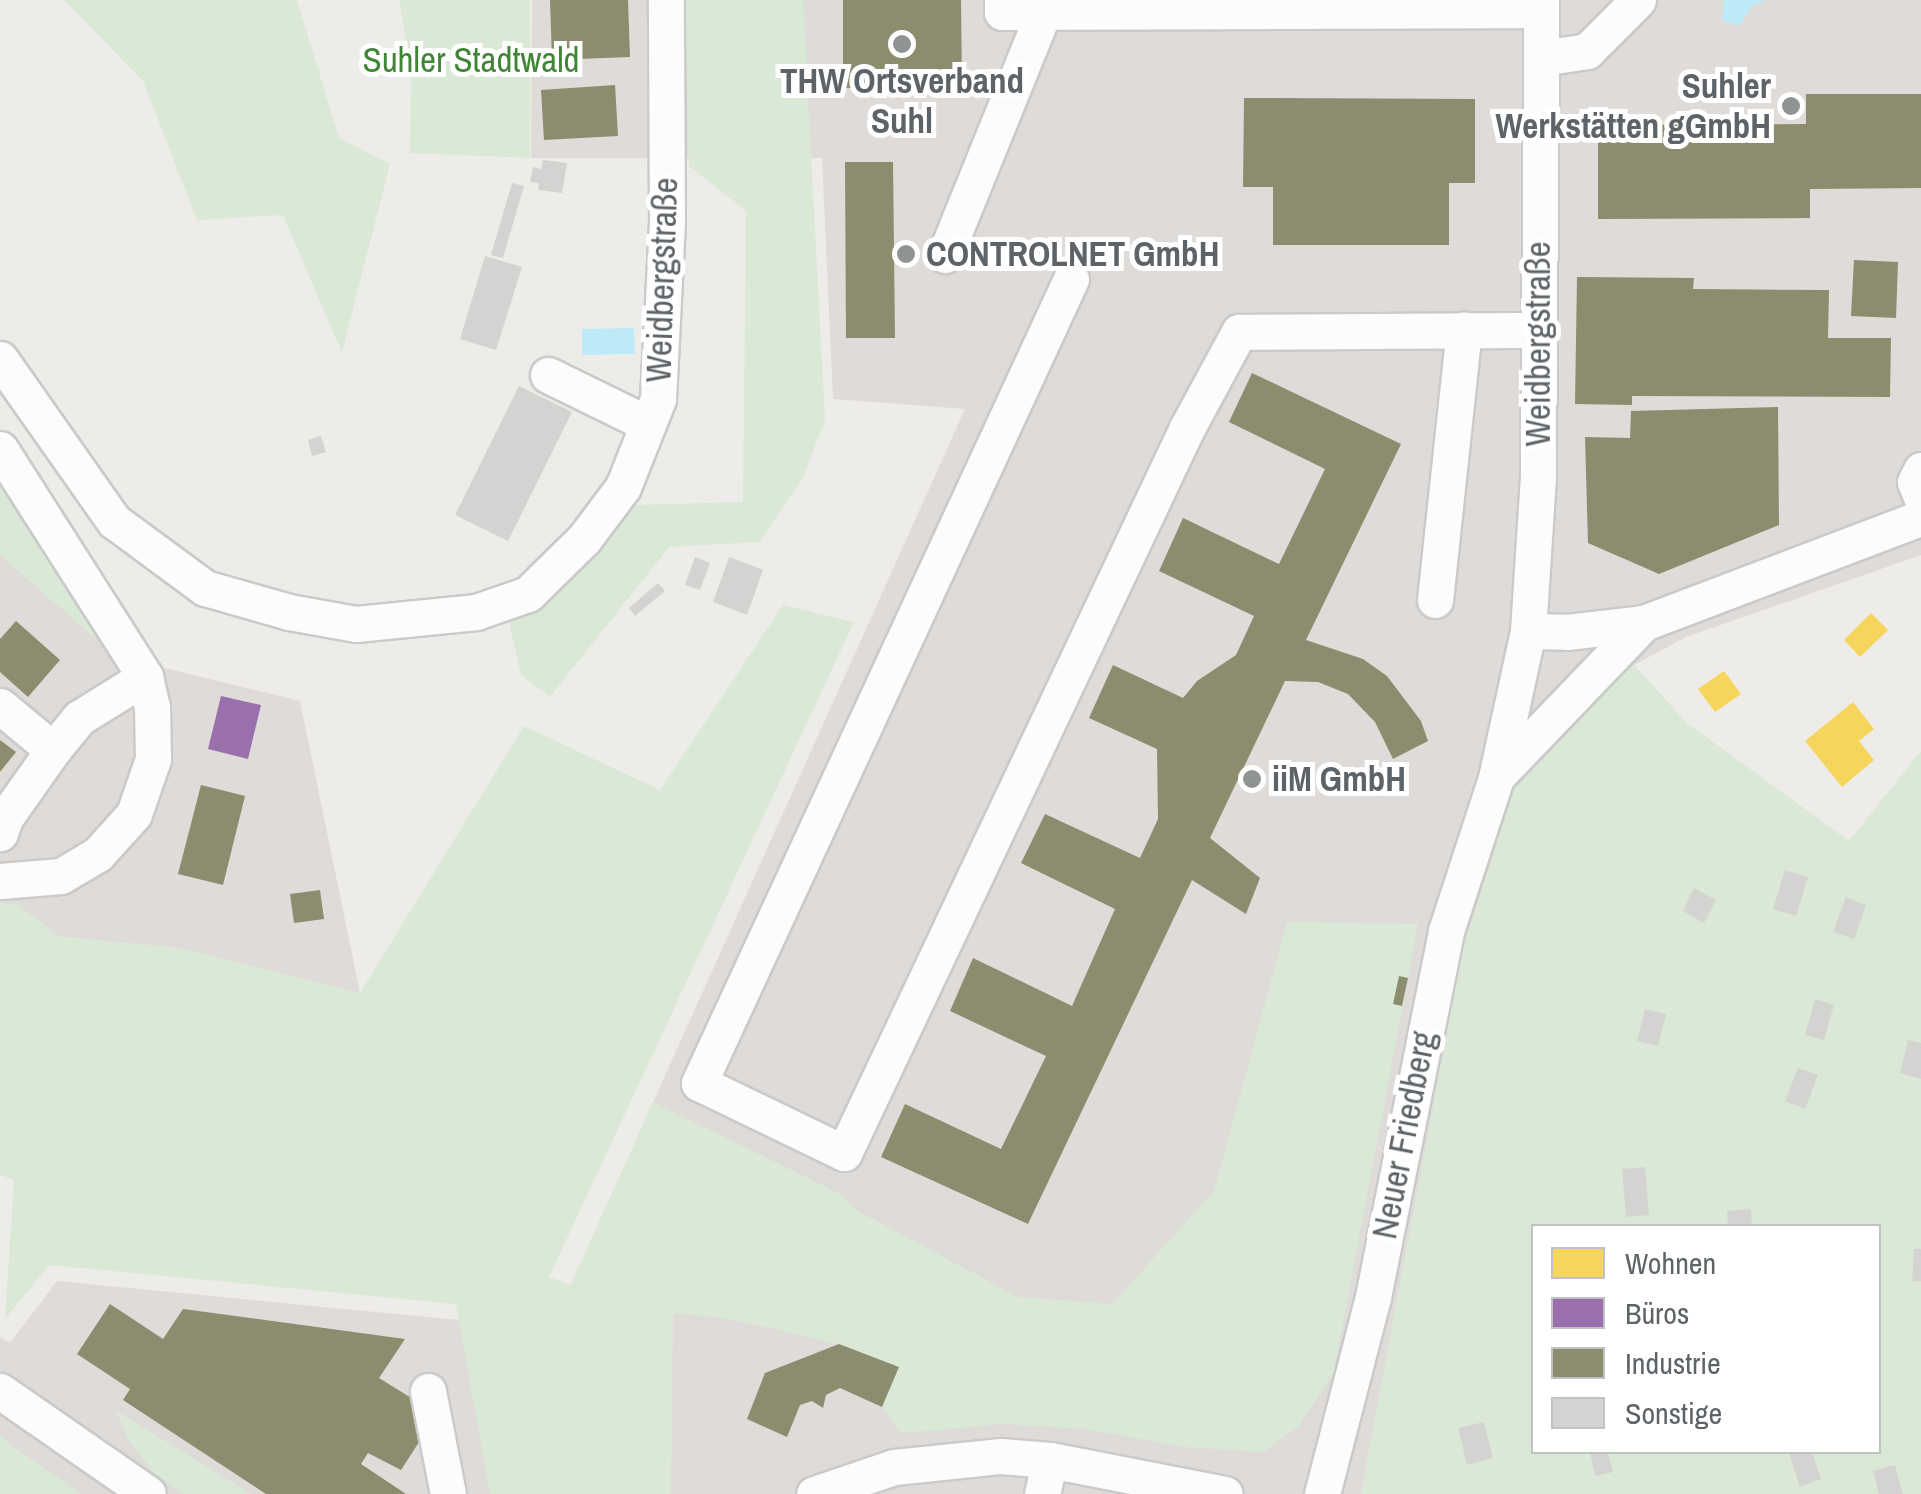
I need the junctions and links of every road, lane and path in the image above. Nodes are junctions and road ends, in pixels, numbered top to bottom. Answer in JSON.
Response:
{"nodes":[{"id":1,"x":666,"y":0,"type":"edge"},
{"id":2,"x":1002,"y":0,"type":"edge"},
{"id":3,"x":1638,"y":0,"type":"edge"},
{"id":4,"x":1541,"y":5,"type":"edge"},
{"id":5,"x":1044,"y":12,"type":"junction"},
{"id":6,"x":1542,"y":58,"type":"junction"},
{"id":7,"x":945,"y":255,"type":"dead end"},
{"id":8,"x":1071,"y":279,"type":"dead end"},
{"id":9,"x":1464,"y":330,"type":"junction"},
{"id":10,"x":1536,"y":330,"type":"junction"},
{"id":11,"x":0,"y":359,"type":"edge"},
{"id":12,"x":548,"y":375,"type":"dead end"},
{"id":13,"x":648,"y":424,"type":"junction"},
{"id":14,"x":0,"y":448,"type":"edge"},
{"id":15,"x":1921,"y":470,"type":"edge"},
{"id":16,"x":1921,"y":497,"type":"edge"},
{"id":17,"x":1921,"y":518,"type":"edge"},
{"id":18,"x":1435,"y":600,"type":"dead end"},
{"id":19,"x":1644,"y":623,"type":"junction"},
{"id":20,"x":1528,"y":631,"type":"junction"},
{"id":21,"x":145,"y":677,"type":"junction"},
{"id":22,"x":0,"y":706,"type":"edge"},
{"id":23,"x":53,"y":750,"type":"junction"},
{"id":24,"x":1496,"y":778,"type":"junction"},
{"id":25,"x":0,"y":832,"type":"edge"},
{"id":26,"x":0,"y":881,"type":"edge"},
{"id":27,"x":0,"y":1391,"type":"edge"},
{"id":28,"x":428,"y":1391,"type":"dead end"},
{"id":29,"x":1046,"y":1477,"type":"edge"},
{"id":30,"x":148,"y":1494,"type":"edge"},
{"id":31,"x":448,"y":1494,"type":"edge"},
{"id":32,"x":814,"y":1494,"type":"edge"},
{"id":33,"x":1225,"y":1494,"type":"edge"},
{"id":34,"x":1322,"y":1494,"type":"edge"}],
"edges":[{"from":1,"to":13,"type":"street","name":"Weidbergstraße"},
{"from":2,"to":5,"type":"street","name":"Weidbergstraße"},
{"from":3,"to":6,"type":"street"},
{"from":4,"to":5,"type":"street","name":"Weidbergstraße"},
{"from":4,"to":6,"type":"street","name":"Weidbergstraße"},
{"from":5,"to":7,"type":"street"},
{"from":6,"to":10,"type":"street","name":"Weidbergstraße"},
{"from":8,"to":9,"type":"street"},
{"from":9,"to":10,"type":"street"},
{"from":9,"to":18,"type":"street"},
{"from":10,"to":20,"type":"street","name":"Weidbergstraße"},
{"from":11,"to":13,"type":"street","name":"Weidbergstraße"},
{"from":12,"to":13,"type":"street"},
{"from":14,"to":21,"type":"street"},
{"from":15,"to":16,"type":"street"},
{"from":17,"to":19,"type":"street","name":"Neuer Friedberg"},
{"from":19,"to":20,"type":"street","name":"Neuer Friedberg"},
{"from":19,"to":24,"type":"street","name":"Neuer Friedberg"},
{"from":20,"to":24,"type":"street","name":"Neuer Friedberg"},
{"from":21,"to":23,"type":"street"},
{"from":21,"to":26,"type":"street"},
{"from":22,"to":23,"type":"street"},
{"from":23,"to":25,"type":"street"},
{"from":24,"to":34,"type":"street","name":"Neuer Friedberg"},
{"from":27,"to":30,"type":"street"},
{"from":28,"to":31,"type":"street"},
{"from":29,"to":32,"type":"street"},
{"from":29,"to":33,"type":"street"}]}
